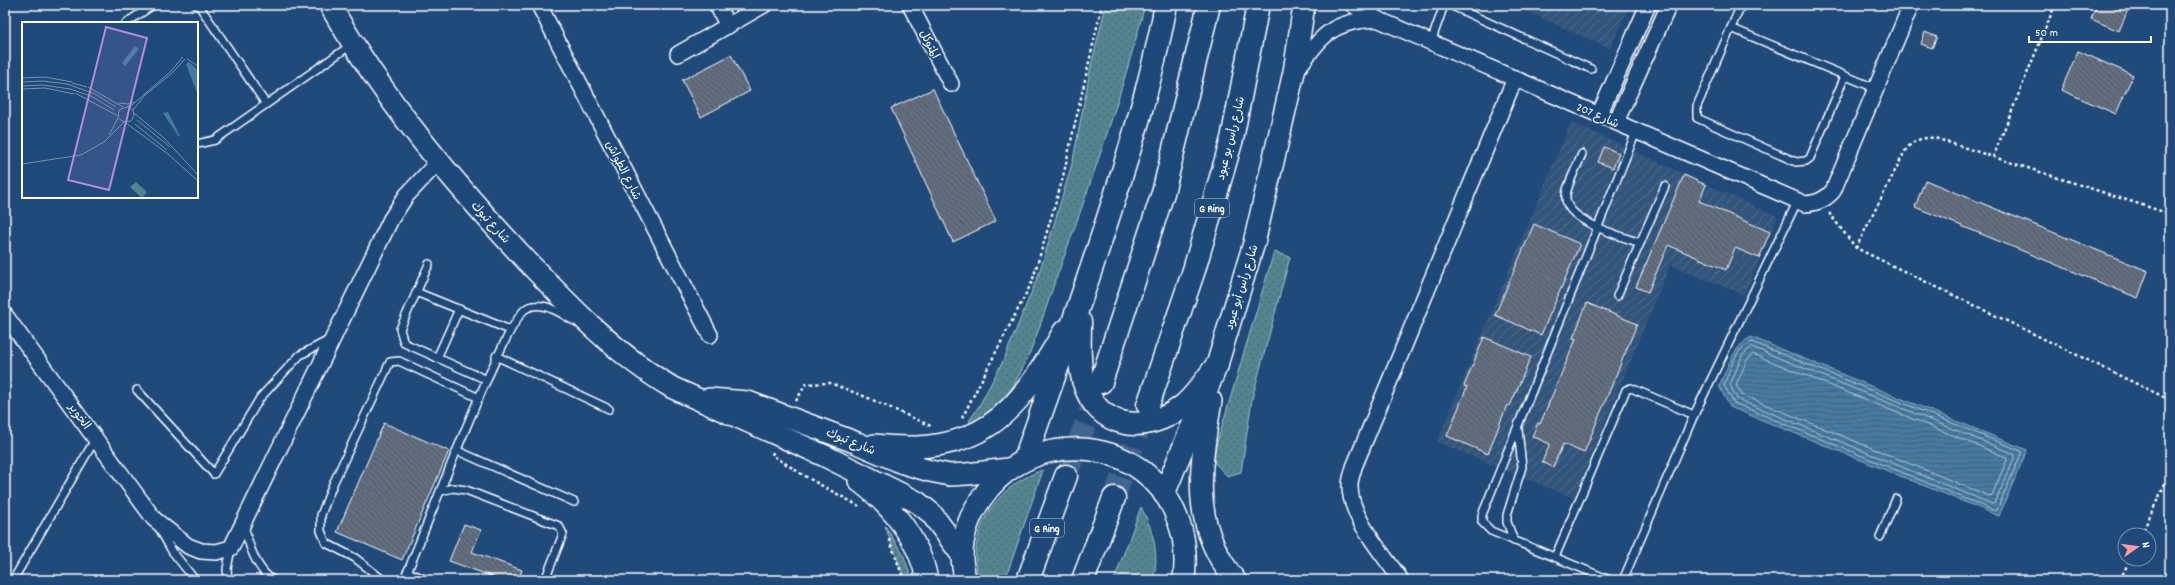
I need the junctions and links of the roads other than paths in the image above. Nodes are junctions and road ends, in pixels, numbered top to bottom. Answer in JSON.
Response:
{"nodes":[{"id":1,"x":153,"y":5,"type":"edge"},
{"id":2,"x":197,"y":5,"type":"edge"},
{"id":3,"x":330,"y":5,"type":"edge"},
{"id":4,"x":539,"y":5,"type":"edge"},
{"id":5,"x":717,"y":5,"type":"edge"},
{"id":6,"x":764,"y":5,"type":"edge"},
{"id":7,"x":910,"y":5,"type":"edge"},
{"id":8,"x":1166,"y":5,"type":"edge"},
{"id":9,"x":1209,"y":5,"type":"edge"},
{"id":10,"x":1258,"y":5,"type":"edge"},
{"id":11,"x":1304,"y":5,"type":"edge"},
{"id":12,"x":1353,"y":5,"type":"edge"},
{"id":13,"x":1444,"y":5,"type":"edge"},
{"id":14,"x":1450,"y":5,"type":"edge"},
{"id":15,"x":1648,"y":5,"type":"edge"},
{"id":16,"x":1669,"y":5,"type":"edge"},
{"id":17,"x":1741,"y":5,"type":"edge"},
{"id":18,"x":1911,"y":5,"type":"edge"},
{"id":19,"x":1377,"y":19,"type":"junction"},
{"id":20,"x":128,"y":22,"type":"edge"},
{"id":21,"x":728,"y":26,"type":"junction"},
{"id":22,"x":1732,"y":28,"type":"junction"},
{"id":23,"x":1431,"y":42,"type":"junction"},
{"id":24,"x":352,"y":43,"type":"junction"},
{"id":25,"x":678,"y":54,"type":"dead end"},
{"id":26,"x":1591,"y":69,"type":"dead end"},
{"id":27,"x":1294,"y":72,"type":"junction"},
{"id":28,"x":1845,"y":76,"type":"junction"},
{"id":29,"x":1515,"y":78,"type":"junction"},
{"id":30,"x":951,"y":84,"type":"dead end"},
{"id":31,"x":1877,"y":89,"type":"junction"},
{"id":32,"x":266,"y":104,"type":"junction"},
{"id":33,"x":1599,"y":115,"type":"junction"},
{"id":34,"x":1616,"y":122,"type":"junction"},
{"id":35,"x":1636,"y":132,"type":"junction"},
{"id":36,"x":198,"y":144,"type":"edge"},
{"id":37,"x":1582,"y":154,"type":"dead end"},
{"id":38,"x":438,"y":162,"type":"junction"},
{"id":39,"x":1665,"y":186,"type":"dead end"},
{"id":40,"x":1797,"y":202,"type":"junction"},
{"id":41,"x":1597,"y":226,"type":"junction"},
{"id":42,"x":1640,"y":243,"type":"junction"},
{"id":43,"x":429,"y":264,"type":"dead end"},
{"id":44,"x":416,"y":292,"type":"junction"},
{"id":45,"x":1617,"y":296,"type":"dead end"},
{"id":46,"x":1081,"y":301,"type":"junction"},
{"id":47,"x":459,"y":309,"type":"junction"},
{"id":48,"x":5,"y":315,"type":"edge"},
{"id":49,"x":510,"y":330,"type":"junction"},
{"id":50,"x":601,"y":334,"type":"junction"},
{"id":51,"x":710,"y":335,"type":"dead end"},
{"id":52,"x":333,"y":338,"type":"junction"},
{"id":53,"x":496,"y":356,"type":"junction"},
{"id":54,"x":437,"y":358,"type":"junction"},
{"id":55,"x":1217,"y":365,"type":"junction"},
{"id":56,"x":486,"y":380,"type":"junction"},
{"id":57,"x":1101,"y":382,"type":"tunnel mouth"},
{"id":58,"x":137,"y":390,"type":"dead end"},
{"id":59,"x":695,"y":397,"type":"junction"},
{"id":60,"x":479,"y":398,"type":"junction"},
{"id":61,"x":1148,"y":405,"type":"tunnel mouth"},
{"id":62,"x":609,"y":409,"type":"dead end"},
{"id":63,"x":1694,"y":415,"type":"junction"},
{"id":64,"x":1518,"y":427,"type":"junction"},
{"id":65,"x":96,"y":438,"type":"junction"},
{"id":66,"x":857,"y":443,"type":"junction"},
{"id":67,"x":458,"y":451,"type":"junction"},
{"id":68,"x":824,"y":456,"type":"junction"},
{"id":69,"x":1017,"y":464,"type":"junction"},
{"id":70,"x":1066,"y":476,"type":"tunnel mouth"},
{"id":71,"x":441,"y":491,"type":"junction"},
{"id":72,"x":1164,"y":494,"type":"junction"},
{"id":73,"x":1114,"y":498,"type":"tunnel mouth"},
{"id":74,"x":1896,"y":499,"type":"dead end"},
{"id":75,"x":574,"y":502,"type":"dead end"},
{"id":76,"x":154,"y":519,"type":"junction"},
{"id":77,"x":244,"y":520,"type":"junction"},
{"id":78,"x":1880,"y":537,"type":"dead end"},
{"id":79,"x":1514,"y":541,"type":"junction"},
{"id":80,"x":231,"y":548,"type":"junction"},
{"id":81,"x":962,"y":555,"type":"junction"},
{"id":82,"x":1555,"y":557,"type":"junction"},
{"id":83,"x":1186,"y":558,"type":"junction"},
{"id":84,"x":407,"y":572,"type":"junction"},
{"id":85,"x":193,"y":579,"type":"edge"},
{"id":86,"x":13,"y":580,"type":"edge"},
{"id":87,"x":228,"y":580,"type":"edge"},
{"id":88,"x":273,"y":580,"type":"edge"},
{"id":89,"x":383,"y":580,"type":"edge"},
{"id":90,"x":404,"y":580,"type":"edge"},
{"id":91,"x":427,"y":580,"type":"edge"},
{"id":92,"x":545,"y":580,"type":"edge"},
{"id":93,"x":927,"y":580,"type":"edge"},
{"id":94,"x":965,"y":580,"type":"edge"},
{"id":95,"x":1028,"y":580,"type":"edge"},
{"id":96,"x":1083,"y":580,"type":"edge"},
{"id":97,"x":1184,"y":580,"type":"edge"},
{"id":98,"x":1199,"y":580,"type":"edge"},
{"id":99,"x":1235,"y":580,"type":"edge"},
{"id":100,"x":1401,"y":580,"type":"edge"},
{"id":101,"x":1610,"y":580,"type":"edge"},
{"id":102,"x":1623,"y":580,"type":"edge"}],
"edges":[{"from":1,"to":20,"type":"lane"},
{"from":2,"to":32,"type":"lane"},
{"from":3,"to":24,"type":"street","name":"شارع تبوك"},
{"from":4,"to":51,"type":"street","name":"شارع الطواش"},
{"from":5,"to":21,"type":"street"},
{"from":6,"to":21,"type":"street"},
{"from":7,"to":30,"type":"street","name":"المتوكل"},
{"from":8,"to":46,"type":"highway"},
{"from":9,"to":57,"type":"highway"},
{"from":10,"to":61,"type":"highway","name":"شارع رأس بو عبود","number":"G Ring"},
{"from":11,"to":27,"type":"street","name":"شارع رأس أبو عبود"},
{"from":12,"to":19,"type":"street"},
{"from":13,"to":23,"type":"lane"},
{"from":14,"to":26,"type":"lane"},
{"from":15,"to":33,"type":"street"},
{"from":16,"to":34,"type":"street"},
{"from":17,"to":22,"type":"lane"},
{"from":18,"to":31,"type":"street"},
{"from":19,"to":23,"type":"street","name":"شارع 207"},
{"from":19,"to":27,"type":"street","name":"شارع رأس أبو عبود"},
{"from":21,"to":25,"type":"street"},
{"from":22,"to":28,"type":"lane"},
{"from":22,"to":28,"type":"lane"},
{"from":23,"to":29,"type":"street","name":"شارع 207"},
{"from":24,"to":32,"type":"lane"},
{"from":24,"to":38,"type":"street","name":"شارع تبوك"},
{"from":27,"to":55,"type":"street","name":"شارع رأس أبو عبود"},
{"from":28,"to":31,"type":"lane"},
{"from":29,"to":33,"type":"street","name":"شارع 207"},
{"from":29,"to":100,"type":"street"},
{"from":31,"to":40,"type":"street","name":"شارع 207"},
{"from":32,"to":36,"type":"lane"},
{"from":33,"to":34,"type":"street","name":"شارع 207"},
{"from":34,"to":35,"type":"street","name":"شارع 207"},
{"from":35,"to":40,"type":"street","name":"شارع 207"},
{"from":35,"to":41,"type":"lane"},
{"from":37,"to":41,"type":"lane"},
{"from":38,"to":50,"type":"street","name":"شارع تبوك"},
{"from":38,"to":52,"type":"street"},
{"from":39,"to":42,"type":"lane"},
{"from":40,"to":63,"type":"lane"},
{"from":41,"to":42,"type":"lane"},
{"from":41,"to":64,"type":"lane"},
{"from":42,"to":45,"type":"lane"},
{"from":43,"to":44,"type":"lane"},
{"from":44,"to":47,"type":"lane"},
{"from":44,"to":54,"type":"lane"},
{"from":46,"to":55,"type":"highway"},
{"from":46,"to":66,"type":"street"},
{"from":46,"to":69,"type":"highway"},
{"from":47,"to":49,"type":"lane"},
{"from":47,"to":54,"type":"lane"},
{"from":48,"to":65,"type":"street","name":"الخوير"},
{"from":49,"to":50,"type":"lane"},
{"from":49,"to":53,"type":"lane"},
{"from":50,"to":59,"type":"street","name":"شارع تبوك"},
{"from":52,"to":58,"type":"lane"},
{"from":52,"to":77,"type":"street"},
{"from":53,"to":56,"type":"lane"},
{"from":53,"to":62,"type":"lane"},
{"from":54,"to":56,"type":"lane"},
{"from":55,"to":72,"type":"street","name":"شارع رأس أبو عبود"},
{"from":55,"to":99,"type":"street"},
{"from":56,"to":60,"type":"lane"},
{"from":59,"to":66,"type":"street","name":"شارع تبوك"},
{"from":59,"to":68,"type":"street","name":"شارع تبوك"},
{"from":60,"to":67,"type":"lane"},
{"from":60,"to":89,"type":"lane"},
{"from":63,"to":82,"type":"lane"},
{"from":63,"to":102,"type":"lane"},
{"from":64,"to":79,"type":"lane"},
{"from":64,"to":79,"type":"lane"},
{"from":65,"to":76,"type":"street","name":"الخوير"},
{"from":65,"to":86,"type":"lane"},
{"from":66,"to":69,"type":"street","name":"شارع تبوك"},
{"from":67,"to":71,"type":"lane"},
{"from":67,"to":75,"type":"lane"},
{"from":68,"to":81,"type":"street","name":"شارع تبوك"},
{"from":68,"to":93,"type":"street"},
{"from":69,"to":72,"type":"street"},
{"from":69,"to":81,"type":"street"},
{"from":70,"to":95,"type":"highway","number":"G Ring"},
{"from":71,"to":84,"type":"lane"},
{"from":71,"to":92,"type":"lane"},
{"from":72,"to":83,"type":"street"},
{"from":73,"to":96,"type":"highway"},
{"from":74,"to":78,"type":"lane"},
{"from":76,"to":80,"type":"street","name":"الخوير"},
{"from":76,"to":85,"type":"lane"},
{"from":77,"to":80,"type":"street"},
{"from":77,"to":88,"type":"lane"},
{"from":79,"to":82,"type":"lane"},
{"from":80,"to":87,"type":"lane"},
{"from":81,"to":94,"type":"street"},
{"from":82,"to":101,"type":"lane"},
{"from":83,"to":97,"type":"street"},
{"from":83,"to":98,"type":"street"},
{"from":84,"to":90,"type":"lane"},
{"from":84,"to":91,"type":"lane"}]}
